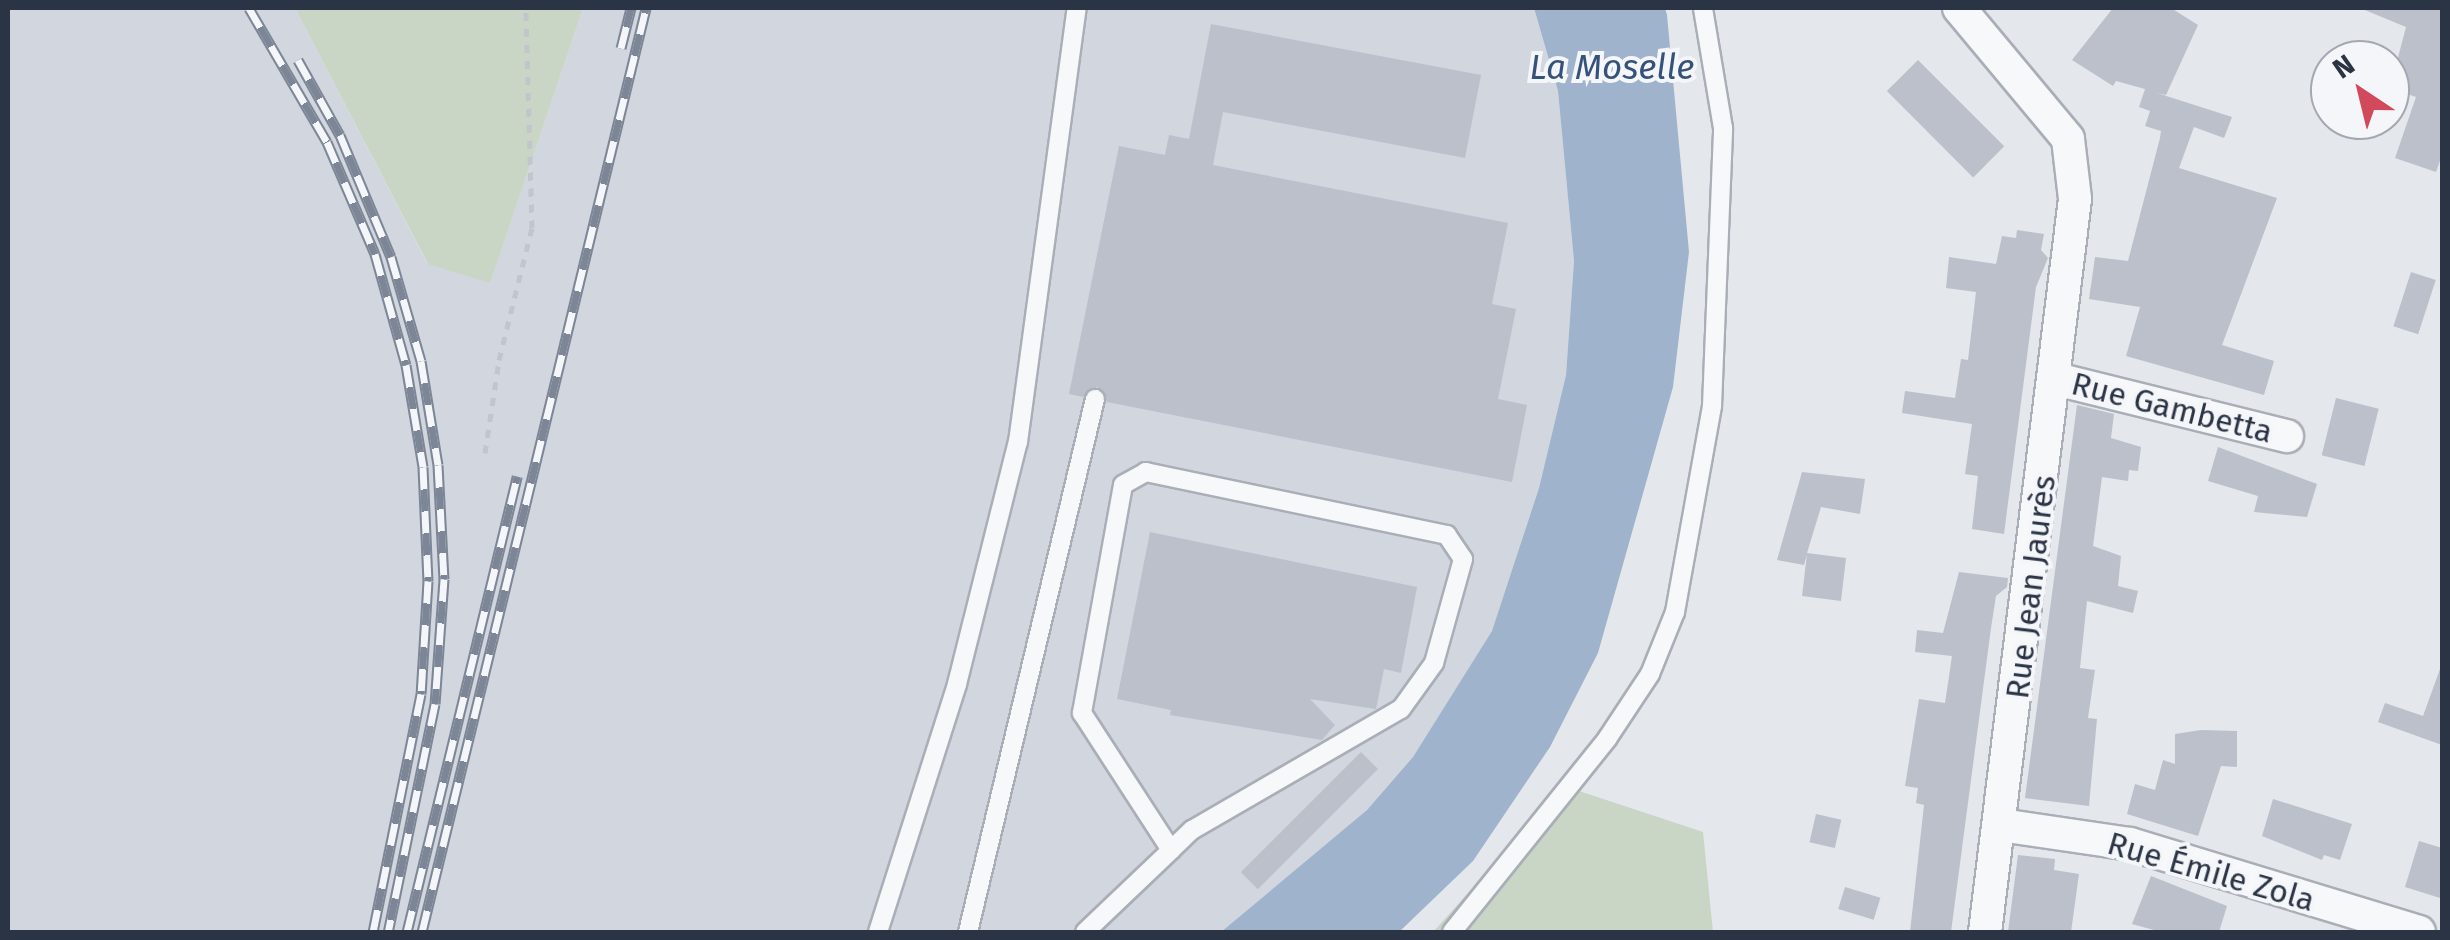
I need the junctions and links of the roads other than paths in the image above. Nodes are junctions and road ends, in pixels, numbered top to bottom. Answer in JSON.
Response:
{"nodes":[{"id":1,"x":1077,"y":8,"type":"edge"},
{"id":2,"x":1703,"y":8,"type":"edge"},
{"id":3,"x":1959,"y":8,"type":"edge"},
{"id":4,"x":2056,"y":380,"type":"junction"},
{"id":5,"x":1095,"y":400,"type":"dead end"},
{"id":6,"x":2287,"y":436,"type":"dead end"},
{"id":7,"x":2000,"y":825,"type":"junction"},
{"id":8,"x":1171,"y":850,"type":"junction"},
{"id":9,"x":878,"y":932,"type":"edge"},
{"id":10,"x":968,"y":932,"type":"edge"},
{"id":11,"x":1085,"y":932,"type":"edge"},
{"id":12,"x":1452,"y":932,"type":"edge"},
{"id":13,"x":1985,"y":932,"type":"edge"},
{"id":14,"x":2419,"y":932,"type":"edge"}],
"edges":[{"from":1,"to":9,"type":"lane"},
{"from":2,"to":12,"type":"lane"},
{"from":3,"to":4,"type":"street","name":"Rue Jean Jaurès"},
{"from":4,"to":6,"type":"street","name":"Rue Gambetta"},
{"from":4,"to":7,"type":"street","name":"Rue Jean Jaurès"},
{"from":5,"to":10,"type":"lane"},
{"from":7,"to":13,"type":"street","name":"Rue Jean Jaurès"},
{"from":7,"to":14,"type":"street","name":"Rue Émile Zola"},
{"from":8,"to":8,"type":"lane"},
{"from":8,"to":11,"type":"lane"}]}
